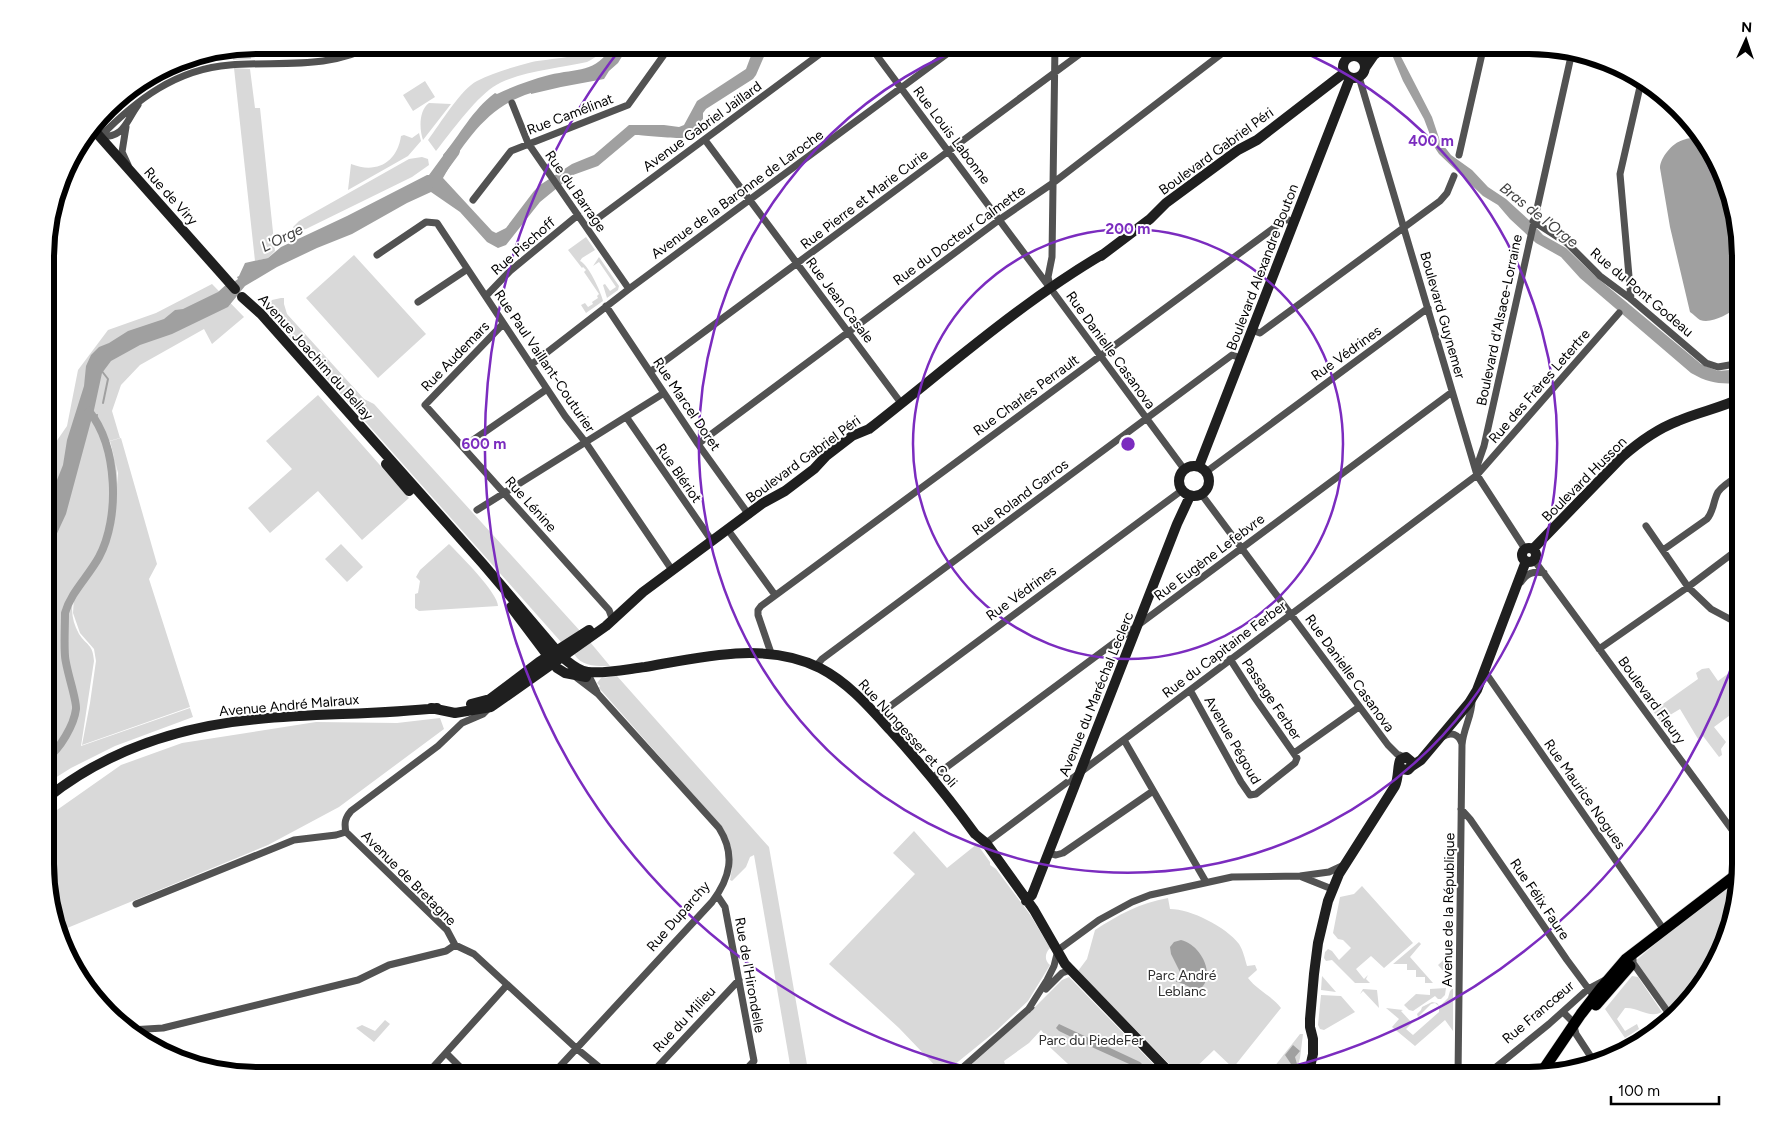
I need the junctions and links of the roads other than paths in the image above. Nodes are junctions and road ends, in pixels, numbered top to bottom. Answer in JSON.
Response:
{"nodes":[{"id":1,"x":351,"y":54,"type":"edge"},
{"id":2,"x":665,"y":54,"type":"edge"},
{"id":3,"x":820,"y":54,"type":"edge"},
{"id":4,"x":876,"y":54,"type":"edge"},
{"id":5,"x":947,"y":54,"type":"edge"},
{"id":6,"x":1055,"y":54,"type":"edge"},
{"id":7,"x":1081,"y":54,"type":"edge"},
{"id":8,"x":1221,"y":54,"type":"edge"},
{"id":9,"x":1346,"y":54,"type":"edge"},
{"id":10,"x":1360,"y":54,"type":"edge"},
{"id":11,"x":1375,"y":54,"type":"edge"},
{"id":12,"x":1482,"y":54,"type":"edge"},
{"id":13,"x":1352,"y":57,"type":"junction"},
{"id":14,"x":1571,"y":58,"type":"edge"},
{"id":15,"x":1055,"y":74,"type":"junction"},
{"id":16,"x":1355,"y":74,"type":"junction"},
{"id":17,"x":1640,"y":87,"type":"edge"},
{"id":18,"x":901,"y":88,"type":"junction"},
{"id":19,"x":144,"y":97,"type":"junction"},
{"id":20,"x":512,"y":103,"type":"dead end"},
{"id":21,"x":126,"y":124,"type":"junction"},
{"id":22,"x":96,"y":133,"type":"edge"},
{"id":23,"x":706,"y":140,"type":"junction"},
{"id":24,"x":528,"y":143,"type":"junction"},
{"id":25,"x":949,"y":151,"type":"junction"},
{"id":26,"x":1459,"y":155,"type":"dead end"},
{"id":27,"x":129,"y":170,"type":"junction"},
{"id":28,"x":1454,"y":176,"type":"dead end"},
{"id":29,"x":1053,"y":183,"type":"junction"},
{"id":30,"x":473,"y":200,"type":"dead end"},
{"id":31,"x":750,"y":200,"type":"junction"},
{"id":32,"x":578,"y":215,"type":"junction"},
{"id":33,"x":999,"y":220,"type":"junction"},
{"id":34,"x":1533,"y":221,"type":"junction"},
{"id":35,"x":1293,"y":222,"type":"junction"},
{"id":36,"x":586,"y":227,"type":"junction"},
{"id":37,"x":1404,"y":227,"type":"junction"},
{"id":38,"x":377,"y":255,"type":"dead end"},
{"id":39,"x":797,"y":264,"type":"junction"},
{"id":40,"x":466,"y":270,"type":"junction"},
{"id":41,"x":235,"y":289,"type":"junction"},
{"id":42,"x":629,"y":289,"type":"junction"},
{"id":43,"x":1052,"y":291,"type":"junction"},
{"id":44,"x":486,"y":296,"type":"junction"},
{"id":45,"x":1631,"y":299,"type":"junction"},
{"id":46,"x":418,"y":302,"type":"dead end"},
{"id":47,"x":606,"y":306,"type":"junction"},
{"id":48,"x":1428,"y":308,"type":"junction"},
{"id":49,"x":1619,"y":313,"type":"dead end"},
{"id":50,"x":503,"y":324,"type":"junction"},
{"id":51,"x":1252,"y":330,"type":"junction"},
{"id":52,"x":848,"y":332,"type":"junction"},
{"id":53,"x":1100,"y":356,"type":"junction"},
{"id":54,"x":1242,"y":358,"type":"junction"},
{"id":55,"x":532,"y":364,"type":"junction"},
{"id":56,"x":1732,"y":364,"type":"edge"},
{"id":57,"x":650,"y":372,"type":"junction"},
{"id":58,"x":547,"y":389,"type":"junction"},
{"id":59,"x":1452,"y":392,"type":"junction"},
{"id":60,"x":664,"y":393,"type":"junction"},
{"id":61,"x":1732,"y":402,"type":"edge"},
{"id":62,"x":901,"y":403,"type":"junction"},
{"id":63,"x":425,"y":405,"type":"joint"},
{"id":64,"x":627,"y":418,"type":"junction"},
{"id":65,"x":1146,"y":418,"type":"junction"},
{"id":66,"x":586,"y":443,"type":"junction"},
{"id":67,"x":698,"y":444,"type":"junction"},
{"id":68,"x":463,"y":447,"type":"junction"},
{"id":69,"x":1184,"y":469,"type":"junction"},
{"id":70,"x":1202,"y":469,"type":"junction"},
{"id":71,"x":1477,"y":475,"type":"junction"},
{"id":72,"x":1732,"y":480,"type":"edge"},
{"id":73,"x":504,"y":493,"type":"junction"},
{"id":74,"x":1186,"y":494,"type":"junction"},
{"id":75,"x":1202,"y":494,"type":"junction"},
{"id":76,"x":477,"y":510,"type":"dead end"},
{"id":77,"x":748,"y":515,"type":"junction"},
{"id":78,"x":1646,"y":526,"type":"dead end"},
{"id":79,"x":728,"y":530,"type":"junction"},
{"id":80,"x":712,"y":541,"type":"junction"},
{"id":81,"x":1242,"y":548,"type":"junction"},
{"id":82,"x":1663,"y":550,"type":"junction"},
{"id":83,"x":1732,"y":553,"type":"edge"},
{"id":84,"x":1530,"y":555,"type":"junction"},
{"id":85,"x":672,"y":570,"type":"junction"},
{"id":86,"x":1544,"y":573,"type":"junction"},
{"id":87,"x":1688,"y":587,"type":"junction"},
{"id":88,"x":1517,"y":588,"type":"junction"},
{"id":89,"x":774,"y":595,"type":"junction"},
{"id":90,"x":1291,"y":614,"type":"junction"},
{"id":91,"x":610,"y":618,"type":"junction"},
{"id":92,"x":1732,"y":621,"type":"edge"},
{"id":93,"x":1139,"y":624,"type":"junction"},
{"id":94,"x":1599,"y":649,"type":"junction"},
{"id":95,"x":771,"y":653,"type":"junction"},
{"id":96,"x":560,"y":654,"type":"junction"},
{"id":97,"x":1230,"y":659,"type":"junction"},
{"id":98,"x":550,"y":660,"type":"junction"},
{"id":99,"x":816,"y":666,"type":"junction"},
{"id":100,"x":1485,"y":672,"type":"junction"},
{"id":101,"x":568,"y":673,"type":"junction"},
{"id":102,"x":588,"y":674,"type":"junction"},
{"id":103,"x":1190,"y":690,"type":"junction"},
{"id":104,"x":598,"y":694,"type":"junction"},
{"id":105,"x":1472,"y":698,"type":"junction"},
{"id":106,"x":490,"y":707,"type":"junction"},
{"id":107,"x":1359,"y":707,"type":"junction"},
{"id":108,"x":460,"y":709,"type":"junction"},
{"id":109,"x":877,"y":716,"type":"junction"},
{"id":110,"x":462,"y":723,"type":"junction"},
{"id":111,"x":1440,"y":739,"type":"junction"},
{"id":112,"x":1124,"y":740,"type":"junction"},
{"id":113,"x":1462,"y":745,"type":"junction"},
{"id":114,"x":1294,"y":753,"type":"junction"},
{"id":115,"x":1404,"y":763,"type":"junction"},
{"id":116,"x":1080,"y":773,"type":"junction"},
{"id":117,"x":932,"y":778,"type":"junction"},
{"id":118,"x":1153,"y":791,"type":"junction"},
{"id":119,"x":54,"y":793,"type":"edge"},
{"id":120,"x":1461,"y":809,"type":"junction"},
{"id":121,"x":1732,"y":831,"type":"edge"},
{"id":122,"x":346,"y":832,"type":"junction"},
{"id":123,"x":986,"y":843,"type":"junction"},
{"id":124,"x":1048,"y":852,"type":"junction"},
{"id":125,"x":1345,"y":864,"type":"junction"},
{"id":126,"x":1300,"y":876,"type":"junction"},
{"id":127,"x":1732,"y":878,"type":"edge"},
{"id":128,"x":1206,"y":882,"type":"junction"},
{"id":129,"x":1332,"y":889,"type":"junction"},
{"id":130,"x":718,"y":895,"type":"junction"},
{"id":131,"x":1026,"y":901,"type":"junction"},
{"id":132,"x":1704,"y":901,"type":"junction"},
{"id":133,"x":136,"y":904,"type":"dead end"},
{"id":134,"x":1664,"y":930,"type":"junction"},
{"id":135,"x":455,"y":945,"type":"junction"},
{"id":136,"x":1058,"y":950,"type":"junction"},
{"id":137,"x":1633,"y":958,"type":"junction"},
{"id":138,"x":1054,"y":966,"type":"junction"},
{"id":139,"x":1068,"y":967,"type":"junction"},
{"id":140,"x":739,"y":980,"type":"junction"},
{"id":141,"x":507,"y":985,"type":"junction"},
{"id":142,"x":1593,"y":997,"type":"junction"},
{"id":143,"x":1028,"y":1010,"type":"junction"},
{"id":144,"x":1563,"y":1012,"type":"junction"},
{"id":145,"x":1668,"y":1012,"type":"edge"},
{"id":146,"x":139,"y":1029,"type":"edge"},
{"id":147,"x":1575,"y":1029,"type":"junction"},
{"id":148,"x":576,"y":1048,"type":"junction"},
{"id":149,"x":446,"y":1053,"type":"junction"},
{"id":150,"x":1591,"y":1057,"type":"edge"},
{"id":151,"x":433,"y":1067,"type":"edge"},
{"id":152,"x":461,"y":1067,"type":"edge"},
{"id":153,"x":559,"y":1067,"type":"edge"},
{"id":154,"x":599,"y":1067,"type":"edge"},
{"id":155,"x":657,"y":1067,"type":"edge"},
{"id":156,"x":748,"y":1067,"type":"edge"},
{"id":157,"x":963,"y":1067,"type":"edge"},
{"id":158,"x":1164,"y":1067,"type":"edge"},
{"id":159,"x":1311,"y":1067,"type":"edge"},
{"id":160,"x":1458,"y":1067,"type":"edge"},
{"id":161,"x":1496,"y":1067,"type":"edge"},
{"id":162,"x":1548,"y":1067,"type":"edge"}],
"edges":[{"from":1,"to":19,"type":"street"},
{"from":2,"to":24,"type":"street","name":"Rue Camélinat"},
{"from":3,"to":23,"type":"street","name":"Avenue Gabriel Jaillard"},
{"from":4,"to":18,"type":"street","name":"Rue Louis Labonne"},
{"from":5,"to":18,"type":"street","name":"Avenue de la Baronne de Laroche"},
{"from":6,"to":15,"type":"street"},
{"from":7,"to":15,"type":"street","name":"Rue Pierre et Marie Curie"},
{"from":8,"to":29,"type":"street","name":"Rue du Docteur Calmette"},
{"from":9,"to":13,"type":"street"},
{"from":10,"to":13,"type":"street","name":"Boulevard Gabriel Péri"},
{"from":11,"to":16,"type":"street","name":"Boulevard Gabriel Péri"},
{"from":12,"to":26,"type":"street"},
{"from":13,"to":16,"type":"street","name":"Boulevard Alexandre Bouton"},
{"from":13,"to":16,"type":"street"},
{"from":14,"to":34,"type":"street","name":"Boulevard d'Alsace-Lorraine"},
{"from":15,"to":25,"type":"street","name":"Rue Pierre et Marie Curie"},
{"from":15,"to":29,"type":"street"},
{"from":16,"to":35,"type":"street","name":"Boulevard Alexandre Bouton"},
{"from":16,"to":37,"type":"street","name":"Boulevard Guynemer"},
{"from":16,"to":43,"type":"street","name":"Boulevard Gabriel Péri"},
{"from":17,"to":45,"type":"street"},
{"from":18,"to":25,"type":"street","name":"Rue Louis Labonne"},
{"from":18,"to":31,"type":"street","name":"Avenue de la Baronne de Laroche"},
{"from":19,"to":21,"type":"street"},
{"from":19,"to":22,"type":"street"},
{"from":20,"to":24,"type":"street","name":"Rue du Barrage"},
{"from":21,"to":22,"type":"street"},
{"from":21,"to":27,"type":"street"},
{"from":22,"to":27,"type":"street","name":"Rue de Viry"},
{"from":23,"to":31,"type":"street","name":"Rue Jean Casale"},
{"from":23,"to":36,"type":"street","name":"Avenue Gabriel Jaillard"},
{"from":24,"to":30,"type":"street","name":"Rue Camélinat"},
{"from":24,"to":32,"type":"street","name":"Rue du Barrage"},
{"from":25,"to":33,"type":"street","name":"Rue Louis Labonne"},
{"from":25,"to":39,"type":"street","name":"Rue Pierre et Marie Curie"},
{"from":27,"to":41,"type":"street","name":"Rue de Viry"},
{"from":28,"to":37,"type":"street"},
{"from":29,"to":33,"type":"street","name":"Rue du Docteur Calmette"},
{"from":29,"to":43,"type":"street"},
{"from":31,"to":39,"type":"street","name":"Rue Jean Casale"},
{"from":31,"to":42,"type":"street","name":"Avenue de la Baronne de Laroche"},
{"from":32,"to":36,"type":"street","name":"Rue du Barrage"},
{"from":32,"to":44,"type":"street","name":"Rue Pischoff"},
{"from":33,"to":43,"type":"street","name":"Rue Louis Labonne"},
{"from":33,"to":52,"type":"street","name":"Rue du Docteur Calmette"},
{"from":34,"to":45,"type":"street","name":"Rue du Pont Godeau"},
{"from":34,"to":71,"type":"street","name":"Boulevard d'Alsace-Lorraine"},
{"from":35,"to":51,"type":"street","name":"Boulevard Alexandre Bouton"},
{"from":35,"to":53,"type":"street","name":"Rue Charles Perrault"},
{"from":36,"to":42,"type":"street","name":"Rue du Barrage"},
{"from":37,"to":48,"type":"street","name":"Boulevard Guynemer"},
{"from":37,"to":51,"type":"street"},
{"from":38,"to":40,"type":"street","name":"Rue Paul Vaillant-Couturier"},
{"from":39,"to":52,"type":"street","name":"Rue Jean Casale"},
{"from":39,"to":57,"type":"street","name":"Rue Pierre et Marie Curie"},
{"from":40,"to":44,"type":"street","name":"Rue Paul Vaillant-Couturier"},
{"from":40,"to":46,"type":"street"},
{"from":41,"to":96,"type":"street","name":"Avenue Joachim du Bellay"},
{"from":41,"to":98,"type":"street","name":"Avenue Joachim du Bellay"},
{"from":42,"to":47,"type":"street","name":"Avenue de la Baronne de Laroche"},
{"from":43,"to":53,"type":"street","name":"Rue Danielle Casanova"},
{"from":43,"to":62,"type":"street","name":"Boulevard Gabriel Péri"},
{"from":44,"to":50,"type":"street","name":"Rue Paul Vaillant-Couturier"},
{"from":45,"to":56,"type":"street","name":"Rue du Pont Godeau"},
{"from":47,"to":55,"type":"street","name":"Avenue de la Baronne de Laroche"},
{"from":47,"to":57,"type":"street","name":"Rue Marcel Doret"},
{"from":48,"to":59,"type":"street","name":"Boulevard Guynemer"},
{"from":48,"to":70,"type":"street","name":"Rue Védrines"},
{"from":49,"to":71,"type":"street","name":"Rue des Frères Letertre"},
{"from":50,"to":55,"type":"street","name":"Rue Paul Vaillant-Couturier"},
{"from":50,"to":63,"type":"street","name":"Rue Audemars"},
{"from":51,"to":54,"type":"street","name":"Boulevard Alexandre Bouton"},
{"from":52,"to":62,"type":"street","name":"Rue Jean Casale"},
{"from":52,"to":67,"type":"street","name":"Rue du Docteur Calmette"},
{"from":53,"to":65,"type":"street","name":"Rue Danielle Casanova"},
{"from":53,"to":89,"type":"street","name":"Rue Charles Perrault"},
{"from":54,"to":65,"type":"street","name":"Rue Roland Garros"},
{"from":54,"to":70,"type":"street","name":"Boulevard Alexandre Bouton"},
{"from":55,"to":58,"type":"street","name":"Rue Paul Vaillant-Couturier"},
{"from":57,"to":60,"type":"street","name":"Rue Marcel Doret"},
{"from":58,"to":66,"type":"street","name":"Rue Paul Vaillant-Couturier"},
{"from":58,"to":68,"type":"street"},
{"from":59,"to":71,"type":"street","name":"Boulevard Guynemer"},
{"from":59,"to":81,"type":"street","name":"Rue Eugène Lefebvre"},
{"from":60,"to":64,"type":"street"},
{"from":60,"to":67,"type":"street","name":"Rue Marcel Doret"},
{"from":61,"to":84,"type":"street","name":"Boulevard Husson"},
{"from":62,"to":77,"type":"street","name":"Boulevard Gabriel Péri"},
{"from":63,"to":68,"type":"street","name":"Rue Lénine"},
{"from":64,"to":66,"type":"street"},
{"from":64,"to":80,"type":"street","name":"Rue Blériot"},
{"from":65,"to":69,"type":"street","name":"Rue Danielle Casanova"},
{"from":65,"to":99,"type":"street","name":"Rue Roland Garros"},
{"from":66,"to":73,"type":"street"},
{"from":66,"to":85,"type":"street","name":"Rue Paul Vaillant-Couturier"},
{"from":67,"to":77,"type":"street","name":"Rue Marcel Doret"},
{"from":68,"to":73,"type":"street","name":"Rue Lénine"},
{"from":69,"to":70,"type":"street"},
{"from":69,"to":74,"type":"street"},
{"from":70,"to":75,"type":"street"},
{"from":71,"to":84,"type":"street","name":"Boulevard Guynemer"},
{"from":71,"to":90,"type":"street","name":"Rue du Capitaine Ferber"},
{"from":72,"to":82,"type":"street"},
{"from":73,"to":76,"type":"street"},
{"from":73,"to":91,"type":"street","name":"Rue Lénine"},
{"from":74,"to":75,"type":"street"},
{"from":74,"to":93,"type":"street","name":"Avenue du Maréchal Leclerc"},
{"from":74,"to":109,"type":"street","name":"Rue Védrines"},
{"from":75,"to":81,"type":"street","name":"Rue Danielle Casanova"},
{"from":77,"to":79,"type":"street","name":"Boulevard Gabriel Péri"},
{"from":78,"to":82,"type":"street"},
{"from":79,"to":80,"type":"street","name":"Boulevard Gabriel Péri"},
{"from":79,"to":89,"type":"street"},
{"from":80,"to":85,"type":"street","name":"Boulevard Gabriel Péri"},
{"from":81,"to":90,"type":"street","name":"Rue Danielle Casanova"},
{"from":81,"to":93,"type":"street","name":"Rue Eugène Lefebvre"},
{"from":82,"to":87,"type":"street"},
{"from":83,"to":87,"type":"street"},
{"from":84,"to":86,"type":"street","name":"Boulevard Fleury"},
{"from":84,"to":88,"type":"street","name":"Boulevard Husson"},
{"from":85,"to":91,"type":"street","name":"Boulevard Gabriel Péri"},
{"from":86,"to":88,"type":"street"},
{"from":86,"to":94,"type":"street","name":"Boulevard Fleury"},
{"from":87,"to":92,"type":"street"},
{"from":87,"to":94,"type":"street"},
{"from":88,"to":100,"type":"street","name":"Boulevard Husson"},
{"from":89,"to":95,"type":"street","name":"Rue Charles Perrault"},
{"from":90,"to":97,"type":"street","name":"Rue du Capitaine Ferber"},
{"from":90,"to":107,"type":"street","name":"Rue Danielle Casanova"},
{"from":91,"to":96,"type":"street","name":"Boulevard Gabriel Péri"},
{"from":93,"to":116,"type":"street","name":"Avenue du Maréchal Leclerc"},
{"from":93,"to":117,"type":"street","name":"Rue Eugène Lefebvre"},
{"from":94,"to":121,"type":"street","name":"Boulevard Fleury"},
{"from":95,"to":99,"type":"street","name":"Rue Nungesser et Coli"},
{"from":95,"to":102,"type":"street","name":"Rue Nungesser et Coli"},
{"from":96,"to":98,"type":"street","name":"Boulevard Gabriel Péri"},
{"from":96,"to":102,"type":"street"},
{"from":97,"to":103,"type":"street","name":"Rue du Capitaine Ferber"},
{"from":97,"to":114,"type":"street","name":"Passage Ferber"},
{"from":98,"to":101,"type":"street","name":"Rue Duparchy"},
{"from":98,"to":106,"type":"street"},
{"from":98,"to":108,"type":"street"},
{"from":99,"to":109,"type":"street","name":"Rue Nungesser et Coli"},
{"from":100,"to":105,"type":"street","name":"Boulevard Husson"},
{"from":100,"to":134,"type":"street","name":"Rue Maurice Nogues"},
{"from":101,"to":102,"type":"street","name":"Rue Nungesser et Coli"},
{"from":101,"to":104,"type":"street","name":"Rue Duparchy"},
{"from":102,"to":104,"type":"street","name":"Rue Duparchy"},
{"from":103,"to":112,"type":"street","name":"Rue du Capitaine Ferber"},
{"from":103,"to":114,"type":"street","name":"Avenue Pégoud"},
{"from":104,"to":130,"type":"street","name":"Rue Duparchy"},
{"from":105,"to":111,"type":"street","name":"Boulevard Husson"},
{"from":105,"to":113,"type":"street","name":"Avenue de la République"},
{"from":106,"to":108,"type":"street"},
{"from":106,"to":110,"type":"street"},
{"from":107,"to":114,"type":"street"},
{"from":107,"to":115,"type":"street","name":"Rue Danielle Casanova"},
{"from":108,"to":110,"type":"street"},
{"from":108,"to":119,"type":"street","name":"Avenue André Malraux"},
{"from":109,"to":117,"type":"street","name":"Rue Nungesser et Coli"},
{"from":110,"to":122,"type":"street"},
{"from":111,"to":113,"type":"street"},
{"from":111,"to":115,"type":"street","name":"Boulevard Husson"},
{"from":112,"to":116,"type":"street","name":"Rue du Capitaine Ferber"},
{"from":112,"to":118,"type":"street"},
{"from":113,"to":120,"type":"street","name":"Avenue de la République"},
{"from":115,"to":125,"type":"street"},
{"from":116,"to":123,"type":"street","name":"Rue du Capitaine Ferber"},
{"from":116,"to":124,"type":"street","name":"Avenue du Maréchal Leclerc"},
{"from":117,"to":123,"type":"street","name":"Rue Nungesser et Coli"},
{"from":118,"to":124,"type":"street"},
{"from":118,"to":128,"type":"street"},
{"from":120,"to":142,"type":"street","name":"Rue Félix Faure"},
{"from":120,"to":160,"type":"street","name":"Avenue de la République"},
{"from":122,"to":133,"type":"street","name":"Avenue de Bretagne"},
{"from":122,"to":135,"type":"street","name":"Avenue de Bretagne"},
{"from":123,"to":131,"type":"street","name":"Rue Nungesser et Coli"},
{"from":124,"to":131,"type":"street","name":"Avenue du Maréchal Leclerc"},
{"from":125,"to":126,"type":"street"},
{"from":125,"to":129,"type":"street"},
{"from":126,"to":128,"type":"street"},
{"from":126,"to":129,"type":"street"},
{"from":127,"to":132,"type":"main road","name":"Rue Francœur"},
{"from":128,"to":136,"type":"street"},
{"from":129,"to":159,"type":"street"},
{"from":130,"to":140,"type":"street","name":"Rue de l'Hirondelle"},
{"from":130,"to":148,"type":"street","name":"Rue Duparchy"},
{"from":131,"to":136,"type":"street","name":"Rue Nungesser et Coli"},
{"from":132,"to":134,"type":"main road","name":"Rue Francœur"},
{"from":132,"to":137,"type":"main road","name":"Rue Francœur"},
{"from":134,"to":137,"type":"main road","name":"Rue Francœur"},
{"from":135,"to":141,"type":"street","name":"Avenue de Bretagne"},
{"from":135,"to":146,"type":"street"},
{"from":136,"to":138,"type":"street"},
{"from":136,"to":139,"type":"street","name":"Rue Nungesser et Coli"},
{"from":137,"to":142,"type":"main road"},
{"from":137,"to":142,"type":"main road","name":"Rue Francœur"},
{"from":137,"to":145,"type":"street"},
{"from":138,"to":139,"type":"street"},
{"from":138,"to":143,"type":"street"},
{"from":139,"to":143,"type":"street"},
{"from":139,"to":158,"type":"street","name":"Rue Nungesser et Coli"},
{"from":140,"to":155,"type":"street","name":"Rue du Milieu"},
{"from":140,"to":156,"type":"street","name":"Rue de l'Hirondelle"},
{"from":141,"to":148,"type":"street","name":"Avenue de Bretagne"},
{"from":141,"to":149,"type":"street"},
{"from":142,"to":144,"type":"street","name":"Rue Francœur"},
{"from":142,"to":147,"type":"main road"},
{"from":143,"to":157,"type":"street"},
{"from":144,"to":147,"type":"street"},
{"from":144,"to":161,"type":"street","name":"Rue Francœur"},
{"from":147,"to":150,"type":"street"},
{"from":147,"to":162,"type":"main road"},
{"from":148,"to":153,"type":"street","name":"Rue Duparchy"},
{"from":148,"to":154,"type":"street","name":"Avenue de Bretagne"},
{"from":149,"to":151,"type":"street"},
{"from":149,"to":152,"type":"street"}]}
